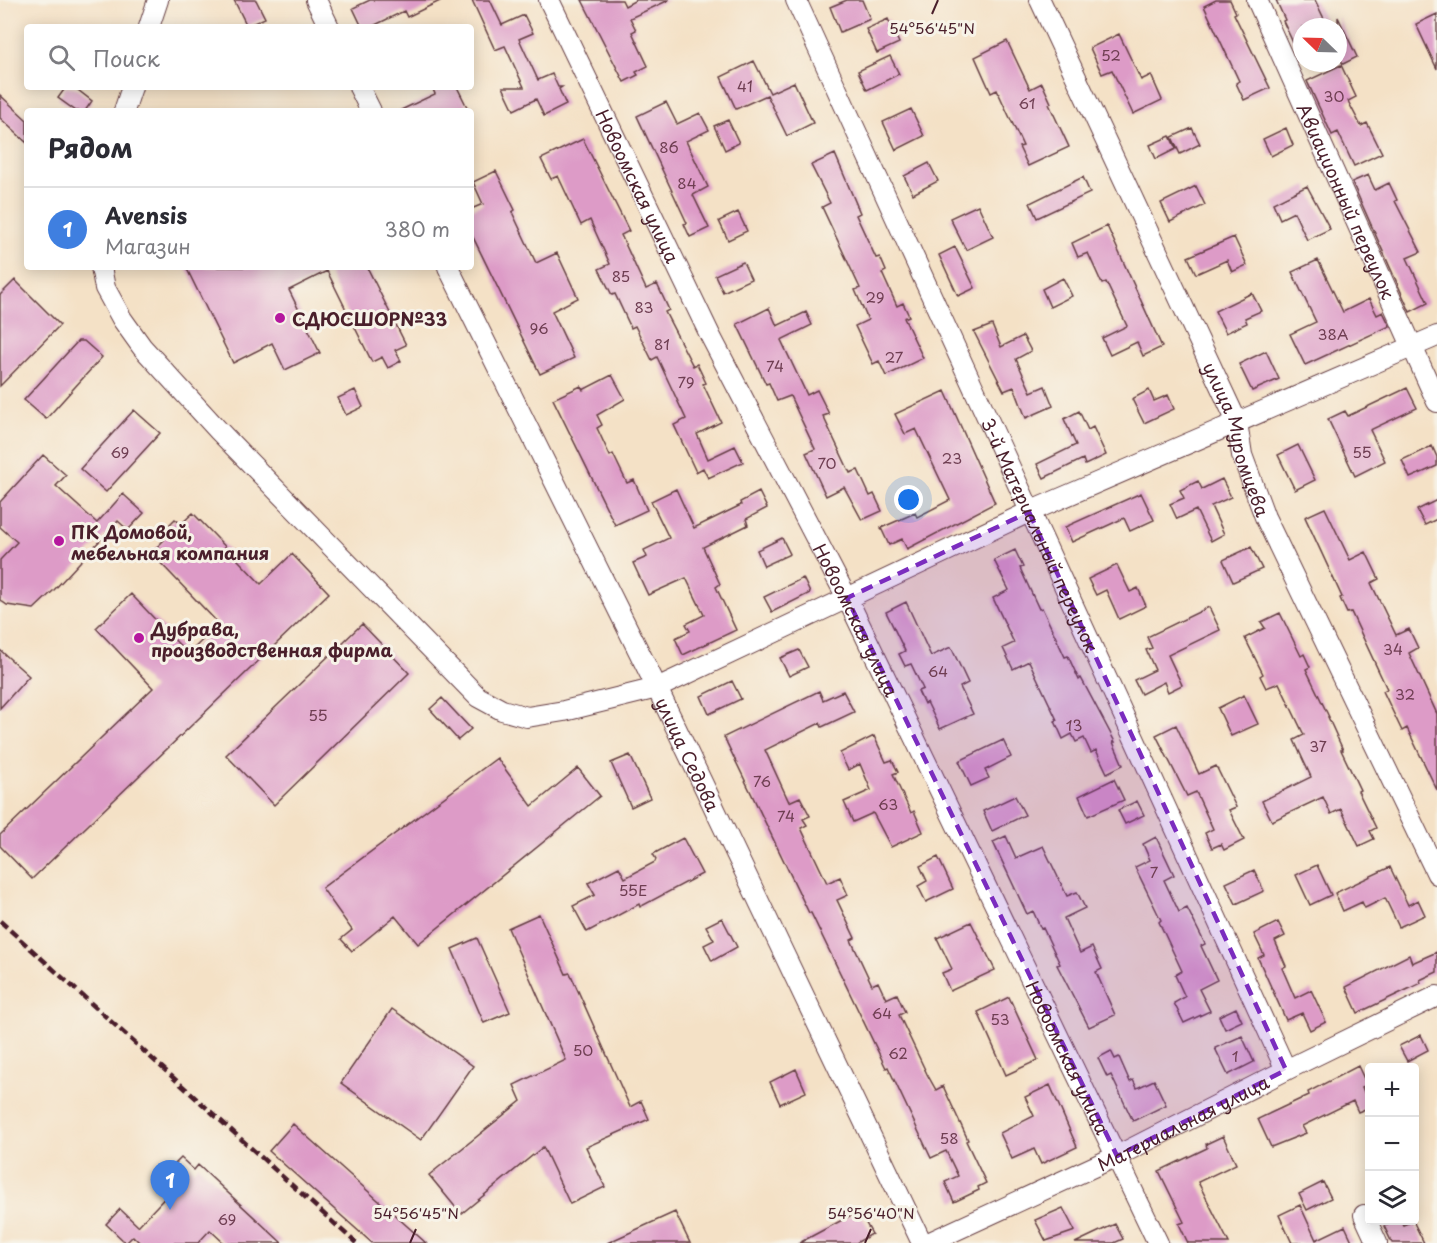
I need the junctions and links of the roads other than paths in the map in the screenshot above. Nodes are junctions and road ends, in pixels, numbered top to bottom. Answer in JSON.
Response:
{"nodes":[{"id":1,"x":158,"y":0,"type":"edge"},
{"id":2,"x":316,"y":0,"type":"edge"},
{"id":3,"x":549,"y":0,"type":"edge"},
{"id":4,"x":796,"y":0,"type":"edge"},
{"id":5,"x":1040,"y":0,"type":"edge"},
{"id":6,"x":1257,"y":0,"type":"edge"},
{"id":7,"x":151,"y":24,"type":"edge"},
{"id":8,"x":328,"y":24,"type":"edge"},
{"id":9,"x":131,"y":90,"type":"edge"},
{"id":10,"x":360,"y":90,"type":"edge"},
{"id":11,"x":125,"y":108,"type":"edge"},
{"id":12,"x":370,"y":108,"type":"edge"},
{"id":13,"x":102,"y":270,"type":"edge"},
{"id":14,"x":449,"y":270,"type":"edge"},
{"id":15,"x":1437,"y":336,"type":"edge"},
{"id":16,"x":1412,"y":348,"type":"junction"},
{"id":17,"x":1437,"y":402,"type":"edge"},
{"id":18,"x":1237,"y":422,"type":"junction"},
{"id":19,"x":1029,"y":512,"type":"junction"},
{"id":20,"x":847,"y":598,"type":"junction"},
{"id":21,"x":657,"y":688,"type":"junction"},
{"id":22,"x":1437,"y":874,"type":"edge"},
{"id":23,"x":1437,"y":996,"type":"edge"},
{"id":24,"x":1286,"y":1070,"type":"junction"},
{"id":25,"x":1117,"y":1156,"type":"junction"},
{"id":26,"x":1364,"y":1215,"type":"dead end"},
{"id":27,"x":922,"y":1243,"type":"edge"},
{"id":28,"x":928,"y":1243,"type":"edge"},
{"id":29,"x":1158,"y":1243,"type":"edge"},
{"id":30,"x":1377,"y":1243,"type":"edge"}],
"edges":[{"from":1,"to":7,"type":"street"},
{"from":2,"to":8,"type":"street"},
{"from":3,"to":20,"type":"street","name":"Новоомская улица"},
{"from":4,"to":19,"type":"street","name":"3-й Материальный переулок"},
{"from":5,"to":18,"type":"street","name":"улица Муромцева"},
{"from":6,"to":16,"type":"street","name":"Авиационный переулок"},
{"from":9,"to":11,"type":"street"},
{"from":10,"to":12,"type":"street"},
{"from":13,"to":21,"type":"street"},
{"from":14,"to":21,"type":"street","name":"улица Седова"},
{"from":15,"to":16,"type":"street"},
{"from":16,"to":17,"type":"street","name":"Авиационный переулок"},
{"from":16,"to":18,"type":"street"},
{"from":18,"to":19,"type":"street"},
{"from":18,"to":22,"type":"street","name":"улица Муромцева"},
{"from":19,"to":20,"type":"street"},
{"from":19,"to":24,"type":"street","name":"3-й Материальный переулок"},
{"from":20,"to":21,"type":"street"},
{"from":20,"to":25,"type":"street","name":"Новоомская улица"},
{"from":21,"to":27,"type":"street","name":"улица Седова"},
{"from":23,"to":24,"type":"street","name":"Материальная улица"},
{"from":24,"to":25,"type":"street","name":"Материальная улица"},
{"from":25,"to":28,"type":"street","name":"Материальная улица"},
{"from":25,"to":29,"type":"street","name":"Новоомская улица"},
{"from":26,"to":30,"type":"street"}]}
